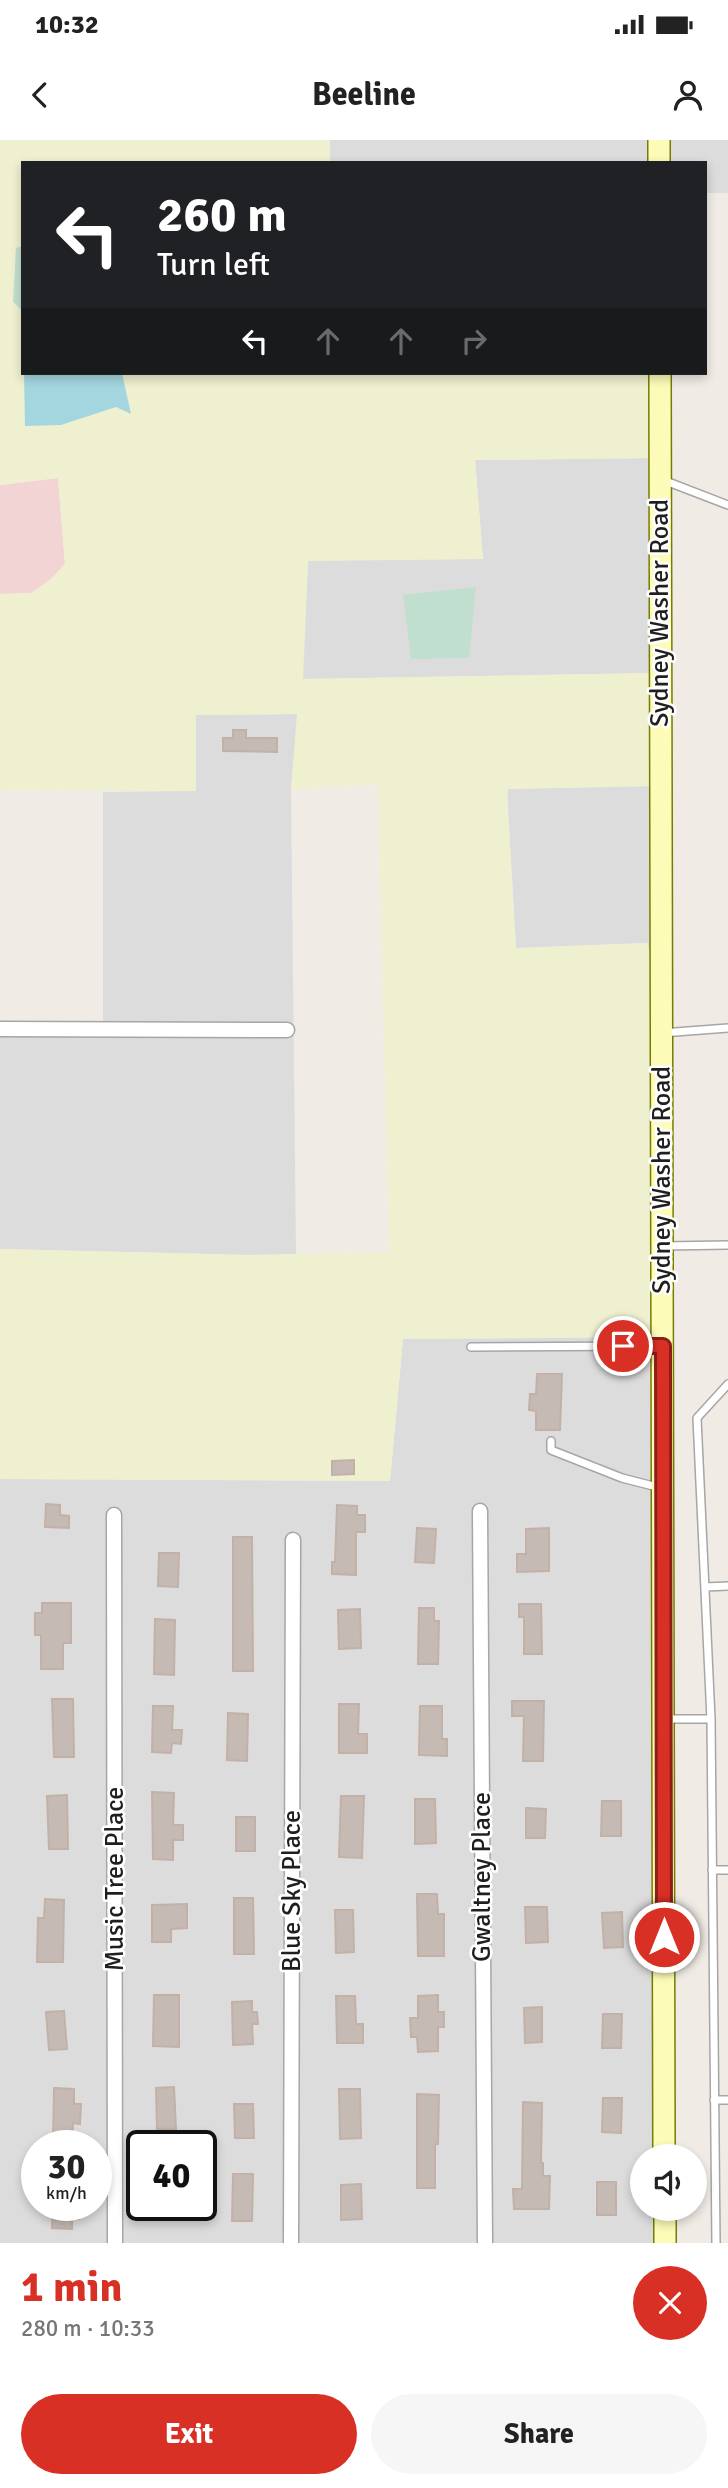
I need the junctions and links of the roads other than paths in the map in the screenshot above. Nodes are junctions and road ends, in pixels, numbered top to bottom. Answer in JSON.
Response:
{"nodes":[{"id":1,"x":659,"y":140,"type":"edge"},
{"id":2,"x":659,"y":161,"type":"edge"},
{"id":3,"x":660,"y":375,"type":"edge"},
{"id":4,"x":660,"y":478,"type":"junction"},
{"id":5,"x":728,"y":505,"type":"edge"},
{"id":6,"x":728,"y":1028,"type":"edge"},
{"id":7,"x":0,"y":1029,"type":"edge"},
{"id":8,"x":287,"y":1030,"type":"dead end"},
{"id":9,"x":662,"y":1034,"type":"junction"},
{"id":10,"x":728,"y":1245,"type":"edge"},
{"id":11,"x":662,"y":1246,"type":"junction"},
{"id":12,"x":663,"y":1346,"type":"junction"},
{"id":13,"x":471,"y":1347,"type":"dead end"},
{"id":14,"x":728,"y":1384,"type":"edge"},
{"id":15,"x":551,"y":1441,"type":"dead end"},
{"id":16,"x":663,"y":1488,"type":"junction"},
{"id":17,"x":480,"y":1511,"type":"dead end"},
{"id":18,"x":114,"y":1515,"type":"dead end"},
{"id":19,"x":293,"y":1540,"type":"dead end"},
{"id":20,"x":728,"y":1586,"type":"edge"},
{"id":21,"x":705,"y":1587,"type":"junction"},
{"id":22,"x":663,"y":1719,"type":"junction"},
{"id":23,"x":710,"y":1719,"type":"junction"},
{"id":24,"x":712,"y":1870,"type":"junction"},
{"id":25,"x":728,"y":1870,"type":"edge"},
{"id":26,"x":714,"y":2100,"type":"junction"},
{"id":27,"x":728,"y":2100,"type":"edge"},
{"id":28,"x":664,"y":2144,"type":"edge"},
{"id":29,"x":665,"y":2221,"type":"edge"},
{"id":30,"x":116,"y":2243,"type":"edge"},
{"id":31,"x":292,"y":2243,"type":"edge"},
{"id":32,"x":485,"y":2243,"type":"edge"},
{"id":33,"x":665,"y":2243,"type":"edge"},
{"id":34,"x":716,"y":2243,"type":"edge"}],
"edges":[{"from":1,"to":2,"type":"street"},
{"from":3,"to":4,"type":"street","name":"Sydney Washer Road"},
{"from":4,"to":5,"type":"lane"},
{"from":4,"to":9,"type":"street","name":"Sydney Washer Road"},
{"from":6,"to":9,"type":"lane"},
{"from":7,"to":8,"type":"street"},
{"from":9,"to":11,"type":"street","name":"Sydney Washer Road"},
{"from":10,"to":11,"type":"lane"},
{"from":11,"to":12,"type":"street","name":"Sydney Washer Road"},
{"from":12,"to":13,"type":"lane"},
{"from":12,"to":16,"type":"street","name":"Sydney Washer Road"},
{"from":14,"to":21,"type":"lane"},
{"from":15,"to":16,"type":"lane"},
{"from":16,"to":22,"type":"street","name":"Sydney Washer Road"},
{"from":17,"to":32,"type":"street","name":"Gwaltney Place"},
{"from":18,"to":30,"type":"street","name":"Music Tree Place"},
{"from":19,"to":31,"type":"street","name":"Blue Sky Place"},
{"from":20,"to":21,"type":"lane"},
{"from":21,"to":23,"type":"lane"},
{"from":22,"to":23,"type":"lane"},
{"from":22,"to":28,"type":"street","name":"Sydney Washer Road"},
{"from":23,"to":24,"type":"lane"},
{"from":24,"to":25,"type":"lane"},
{"from":24,"to":26,"type":"lane"},
{"from":26,"to":27,"type":"lane"},
{"from":26,"to":34,"type":"lane"},
{"from":29,"to":33,"type":"street"}]}
